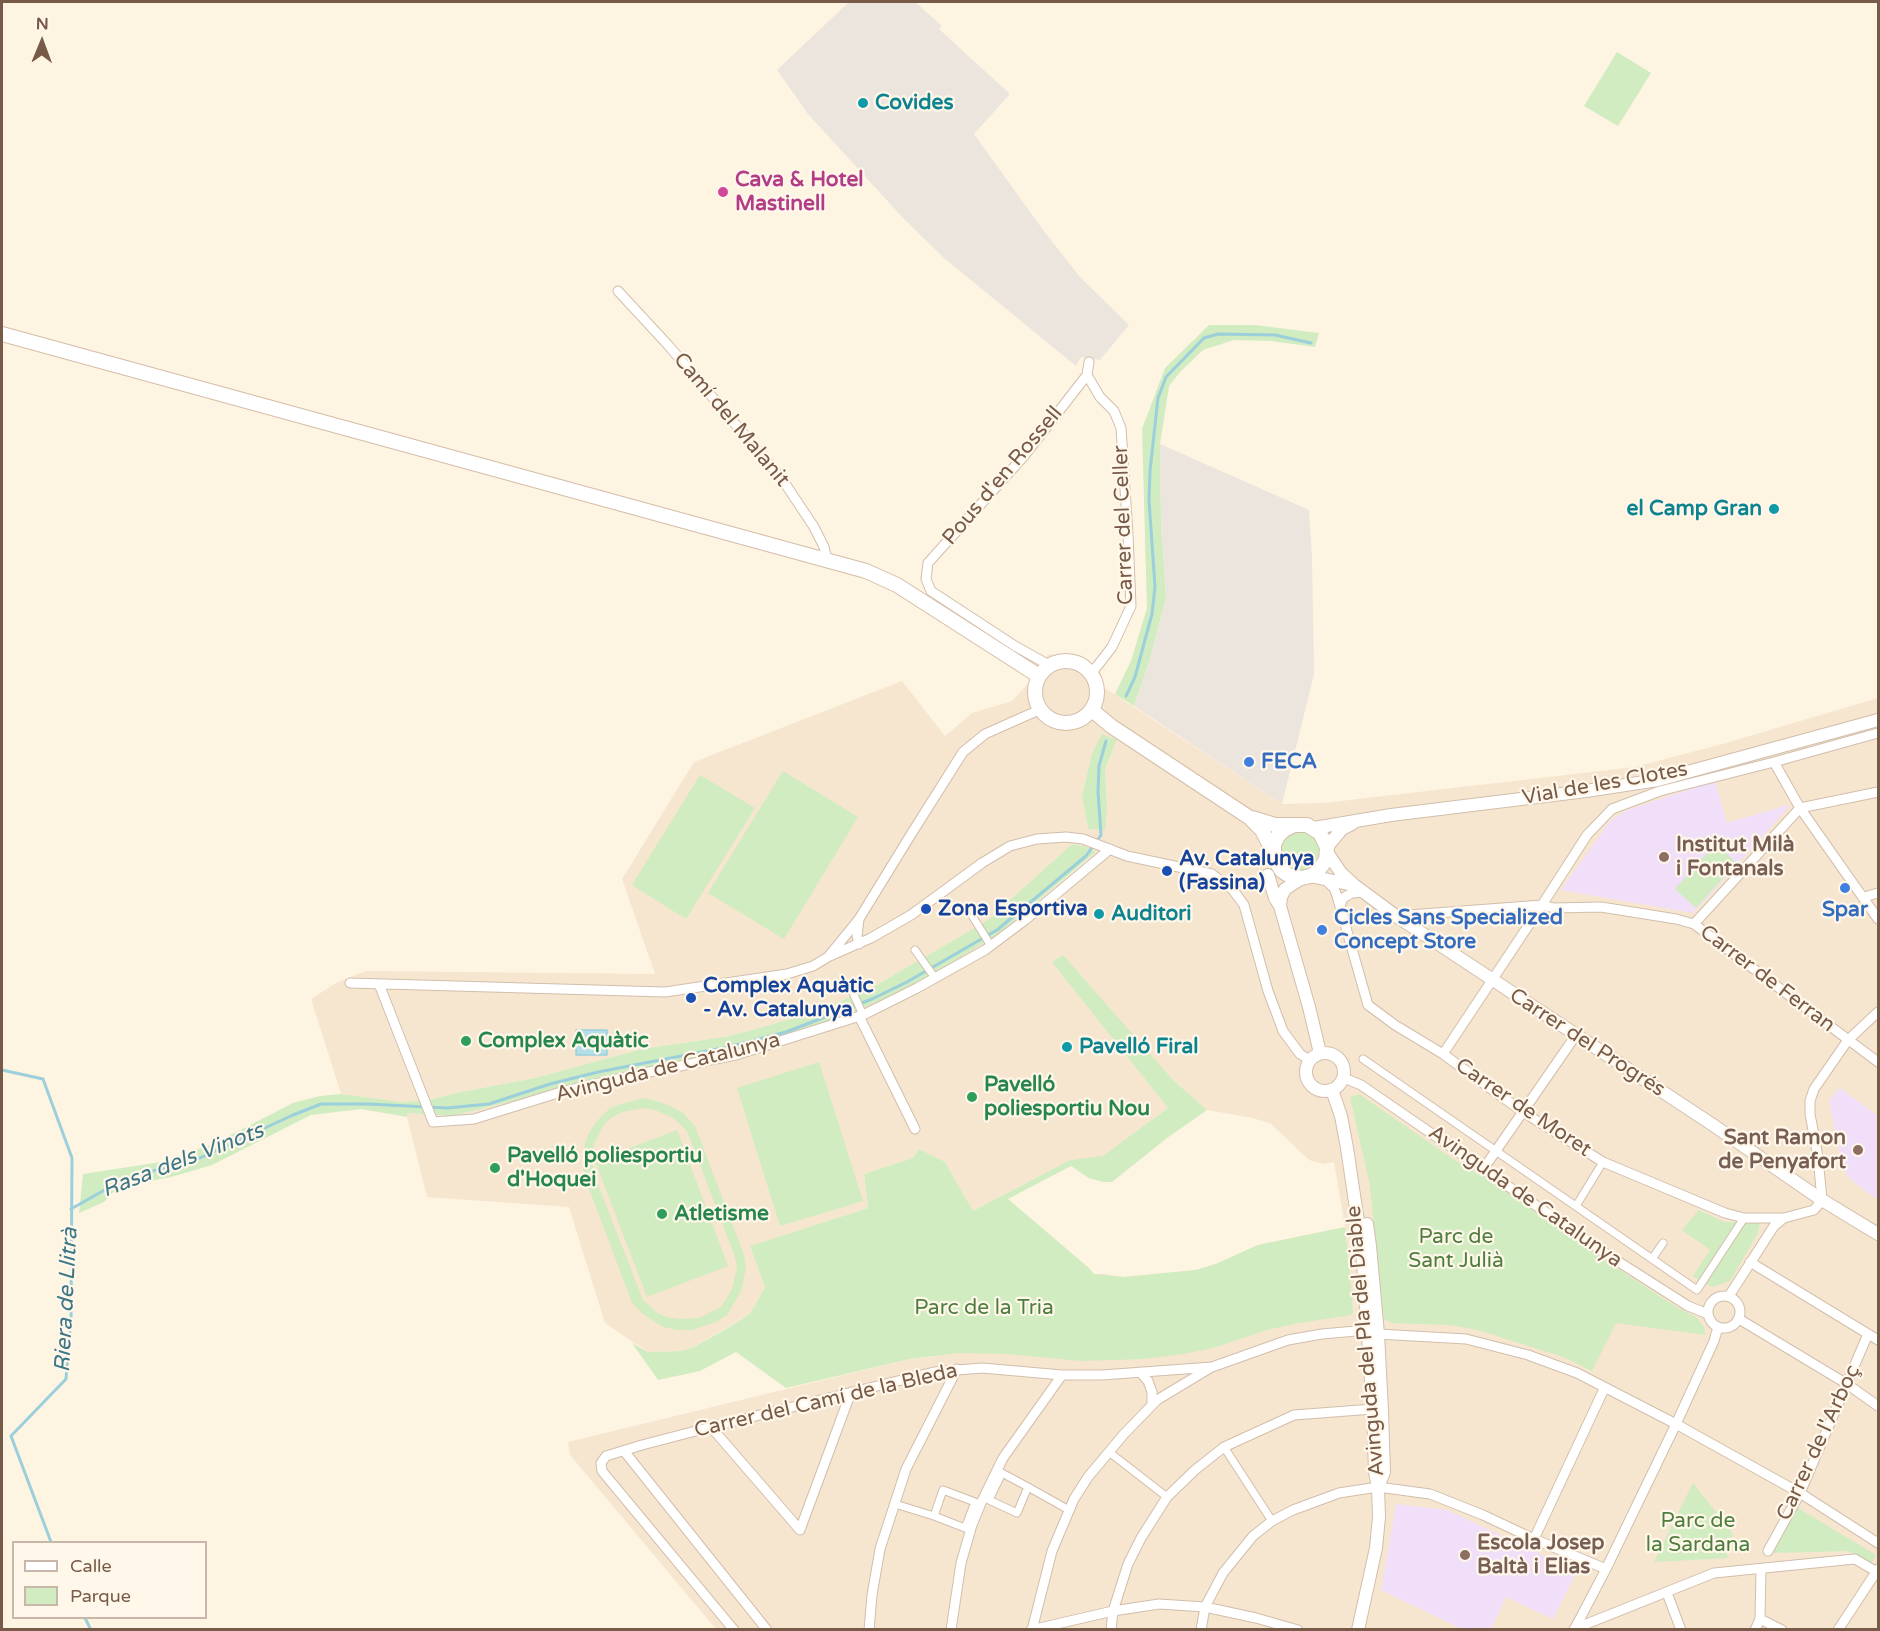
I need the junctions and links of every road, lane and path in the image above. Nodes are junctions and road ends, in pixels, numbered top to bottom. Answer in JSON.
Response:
{"nodes":[{"id":1,"x":618,"y":291,"type":"dead end"},
{"id":2,"x":2,"y":334,"type":"edge"},
{"id":3,"x":1089,"y":362,"type":"dead end"},
{"id":4,"x":1087,"y":375,"type":"junction"},
{"id":5,"x":827,"y":560,"type":"junction"},
{"id":6,"x":1049,"y":665,"type":"junction"},
{"id":7,"x":1091,"y":674,"type":"junction"},
{"id":8,"x":1039,"y":676,"type":"junction"},
{"id":9,"x":1039,"y":710,"type":"junction"},
{"id":10,"x":1092,"y":710,"type":"junction"},
{"id":11,"x":1878,"y":720,"type":"edge"},
{"id":12,"x":1878,"y":733,"type":"edge"},
{"id":13,"x":1774,"y":762,"type":"junction"},
{"id":14,"x":1878,"y":792,"type":"edge"},
{"id":15,"x":1800,"y":808,"type":"junction"},
{"id":16,"x":1250,"y":818,"type":"junction"},
{"id":17,"x":1363,"y":819,"type":"junction"},
{"id":18,"x":1292,"y":826,"type":"junction"},
{"id":19,"x":1314,"y":828,"type":"junction"},
{"id":20,"x":1110,"y":849,"type":"junction"},
{"id":21,"x":1327,"y":849,"type":"junction"},
{"id":22,"x":1274,"y":856,"type":"junction"},
{"id":23,"x":1268,"y":876,"type":"joint"},
{"id":24,"x":1312,"y":878,"type":"junction"},
{"id":25,"x":1358,"y":889,"type":"junction"},
{"id":26,"x":1878,"y":893,"type":"edge"},
{"id":27,"x":1864,"y":897,"type":"junction"},
{"id":28,"x":1542,"y":905,"type":"junction"},
{"id":29,"x":1280,"y":906,"type":"junction"},
{"id":30,"x":1340,"y":906,"type":"junction"},
{"id":31,"x":1396,"y":916,"type":"junction"},
{"id":32,"x":973,"y":917,"type":"dead end"},
{"id":33,"x":859,"y":919,"type":"junction"},
{"id":34,"x":1878,"y":919,"type":"edge"},
{"id":35,"x":1694,"y":924,"type":"junction"},
{"id":36,"x":851,"y":929,"type":"junction"},
{"id":37,"x":871,"y":938,"type":"junction"},
{"id":38,"x":855,"y":945,"type":"junction"},
{"id":39,"x":991,"y":946,"type":"junction"},
{"id":40,"x":915,"y":950,"type":"dead end"},
{"id":41,"x":828,"y":957,"type":"junction"},
{"id":42,"x":935,"y":978,"type":"junction"},
{"id":43,"x":1491,"y":980,"type":"junction"},
{"id":44,"x":350,"y":983,"type":"dead end"},
{"id":45,"x":379,"y":984,"type":"junction"},
{"id":46,"x":850,"y":986,"type":"dead end"},
{"id":47,"x":1878,"y":1012,"type":"edge"},
{"id":48,"x":861,"y":1015,"type":"junction"},
{"id":49,"x":1576,"y":1035,"type":"junction"},
{"id":50,"x":1848,"y":1040,"type":"junction"},
{"id":51,"x":1443,"y":1054,"type":"junction"},
{"id":52,"x":1315,"y":1056,"type":"junction"},
{"id":53,"x":1363,"y":1059,"type":"dead end"},
{"id":54,"x":1878,"y":1062,"type":"edge"},
{"id":55,"x":1338,"y":1084,"type":"junction"},
{"id":56,"x":1522,"y":1112,"type":"junction"},
{"id":57,"x":915,"y":1129,"type":"dead end"},
{"id":58,"x":1496,"y":1151,"type":"junction"},
{"id":59,"x":1603,"y":1162,"type":"junction"},
{"id":60,"x":1484,"y":1168,"type":"junction"},
{"id":61,"x":1822,"y":1200,"type":"junction"},
{"id":62,"x":1576,"y":1206,"type":"junction"},
{"id":63,"x":1744,"y":1218,"type":"junction"},
{"id":64,"x":1784,"y":1218,"type":"junction"},
{"id":65,"x":1878,"y":1234,"type":"edge"},
{"id":66,"x":1663,"y":1243,"type":"dead end"},
{"id":67,"x":1652,"y":1259,"type":"junction"},
{"id":68,"x":1750,"y":1262,"type":"junction"},
{"id":69,"x":1729,"y":1296,"type":"junction"},
{"id":70,"x":1708,"y":1314,"type":"junction"},
{"id":71,"x":1739,"y":1319,"type":"junction"},
{"id":72,"x":1718,"y":1327,"type":"junction"},
{"id":73,"x":1373,"y":1332,"type":"junction"},
{"id":74,"x":1868,"y":1334,"type":"junction"},
{"id":75,"x":1878,"y":1340,"type":"edge"},
{"id":76,"x":1212,"y":1367,"type":"junction"},
{"id":77,"x":957,"y":1369,"type":"junction"},
{"id":78,"x":1140,"y":1372,"type":"junction"},
{"id":79,"x":1062,"y":1375,"type":"junction"},
{"id":80,"x":1847,"y":1384,"type":"junction"},
{"id":81,"x":1604,"y":1389,"type":"junction"},
{"id":82,"x":851,"y":1392,"type":"junction"},
{"id":83,"x":1152,"y":1406,"type":"junction"},
{"id":84,"x":1878,"y":1406,"type":"edge"},
{"id":85,"x":1373,"y":1409,"type":"junction"},
{"id":86,"x":1676,"y":1424,"type":"junction"},
{"id":87,"x":711,"y":1427,"type":"junction"},
{"id":88,"x":1224,"y":1447,"type":"junction"},
{"id":89,"x":624,"y":1451,"type":"junction"},
{"id":90,"x":1109,"y":1452,"type":"junction"},
{"id":91,"x":1028,"y":1487,"type":"junction"},
{"id":92,"x":1378,"y":1487,"type":"junction"},
{"id":93,"x":1800,"y":1493,"type":"junction"},
{"id":94,"x":1167,"y":1497,"type":"junction"},
{"id":95,"x":895,"y":1504,"type":"junction"},
{"id":96,"x":1069,"y":1510,"type":"junction"},
{"id":97,"x":934,"y":1516,"type":"junction"},
{"id":98,"x":1272,"y":1521,"type":"junction"},
{"id":99,"x":1534,"y":1539,"type":"junction"},
{"id":100,"x":1878,"y":1544,"type":"edge"},
{"id":101,"x":1768,"y":1551,"type":"dead end"},
{"id":102,"x":1606,"y":1569,"type":"junction"},
{"id":103,"x":1761,"y":1569,"type":"junction"},
{"id":104,"x":1878,"y":1571,"type":"edge"},
{"id":105,"x":1667,"y":1593,"type":"junction"},
{"id":106,"x":1205,"y":1607,"type":"junction"},
{"id":107,"x":1113,"y":1611,"type":"junction"},
{"id":108,"x":1760,"y":1619,"type":"junction"},
{"id":109,"x":734,"y":1629,"type":"edge"},
{"id":110,"x":767,"y":1629,"type":"edge"},
{"id":111,"x":869,"y":1629,"type":"edge"},
{"id":112,"x":951,"y":1629,"type":"edge"},
{"id":113,"x":1032,"y":1629,"type":"edge"},
{"id":114,"x":1111,"y":1629,"type":"edge"},
{"id":115,"x":1201,"y":1629,"type":"edge"},
{"id":116,"x":1298,"y":1629,"type":"edge"},
{"id":117,"x":1358,"y":1629,"type":"edge"},
{"id":118,"x":1574,"y":1629,"type":"edge"},
{"id":119,"x":1681,"y":1629,"type":"edge"},
{"id":120,"x":1755,"y":1629,"type":"edge"},
{"id":121,"x":1782,"y":1629,"type":"edge"},
{"id":122,"x":1838,"y":1629,"type":"edge"}],
"edges":[{"from":1,"to":5,"type":"street","name":"Camí del Malanit"},
{"from":2,"to":5,"type":"main road"},
{"from":3,"to":4,"type":"street","name":"Pous d'en Rossell"},
{"from":4,"to":6,"type":"street","name":"Pous d'en Rossell"},
{"from":4,"to":7,"type":"street","name":"Carrer del Celler"},
{"from":5,"to":8,"type":"main road"},
{"from":6,"to":7,"type":"main road"},
{"from":6,"to":8,"type":"main road"},
{"from":7,"to":10,"type":"main road"},
{"from":8,"to":9,"type":"main road"},
{"from":9,"to":10,"type":"main road"},
{"from":9,"to":33,"type":"street"},
{"from":10,"to":16,"type":"main road"},
{"from":11,"to":17,"type":"street","name":"Vial de les Clotes"},
{"from":12,"to":13,"type":"street"},
{"from":13,"to":15,"type":"street"},
{"from":13,"to":28,"type":"street"},
{"from":14,"to":15,"type":"street"},
{"from":15,"to":27,"type":"street"},
{"from":15,"to":35,"type":"street"},
{"from":16,"to":18,"type":"main road"},
{"from":16,"to":22,"type":"main road"},
{"from":17,"to":19,"type":"street","name":"Vial de les Clotes"},
{"from":17,"to":21,"type":"street","name":"Vial de les Clotes"},
{"from":18,"to":19,"type":"main road"},
{"from":18,"to":22,"type":"main road"},
{"from":19,"to":21,"type":"main road"},
{"from":20,"to":37,"type":"street"},
{"from":20,"to":39,"type":"street","name":"Avinguda de Catalunya"},
{"from":20,"to":52,"type":"street"},
{"from":21,"to":24,"type":"main road"},
{"from":21,"to":25,"type":"street","name":"Carrer del Progrés"},
{"from":22,"to":23,"type":"main road"},
{"from":22,"to":24,"type":"main road"},
{"from":23,"to":29,"type":"street"},
{"from":24,"to":25,"type":"street","name":"Carrer del Progrés"},
{"from":24,"to":29,"type":"street"},
{"from":24,"to":30,"type":"street","name":"Carrer de Moret"},
{"from":25,"to":30,"type":"street"},
{"from":25,"to":31,"type":"street","name":"Carrer del Progrés"},
{"from":26,"to":27,"type":"street"},
{"from":27,"to":34,"type":"street"},
{"from":28,"to":31,"type":"street","name":"Carrer de Ferran"},
{"from":28,"to":35,"type":"street","name":"Carrer de Ferran"},
{"from":28,"to":43,"type":"street"},
{"from":29,"to":52,"type":"street"},
{"from":30,"to":51,"type":"street","name":"Carrer de Moret"},
{"from":31,"to":43,"type":"street","name":"Carrer del Progrés"},
{"from":32,"to":39,"type":"street"},
{"from":33,"to":36,"type":"street"},
{"from":33,"to":37,"type":"street"},
{"from":33,"to":38,"type":"street"},
{"from":35,"to":50,"type":"street","name":"Carrer de Ferran"},
{"from":36,"to":38,"type":"street"},
{"from":36,"to":41,"type":"street"},
{"from":37,"to":38,"type":"street"},
{"from":38,"to":41,"type":"street"},
{"from":39,"to":42,"type":"street","name":"Avinguda de Catalunya"},
{"from":40,"to":42,"type":"street"},
{"from":41,"to":45,"type":"street"},
{"from":42,"to":48,"type":"street","name":"Avinguda de Catalunya"},
{"from":43,"to":49,"type":"street","name":"Carrer del Progrés"},
{"from":43,"to":51,"type":"street"},
{"from":44,"to":45,"type":"street"},
{"from":45,"to":48,"type":"street","name":"Avinguda de Catalunya"},
{"from":46,"to":48,"type":"street"},
{"from":47,"to":50,"type":"street"},
{"from":48,"to":57,"type":"street"},
{"from":49,"to":56,"type":"street"},
{"from":49,"to":61,"type":"street","name":"Carrer del Progrés"},
{"from":50,"to":54,"type":"street","name":"Carrer de Ferran"},
{"from":50,"to":61,"type":"street"},
{"from":51,"to":56,"type":"street","name":"Carrer de Moret"},
{"from":52,"to":55,"type":"street"},
{"from":52,"to":55,"type":"street"},
{"from":53,"to":58,"type":"street"},
{"from":55,"to":60,"type":"street","name":"Avinguda de Catalunya"},
{"from":55,"to":73,"type":"street","name":"Avinguda del Pla del Diable"},
{"from":56,"to":58,"type":"street"},
{"from":56,"to":59,"type":"street","name":"Carrer de Moret"},
{"from":58,"to":60,"type":"street"},
{"from":58,"to":62,"type":"street"},
{"from":59,"to":62,"type":"street"},
{"from":59,"to":63,"type":"street","name":"Carrer de Moret"},
{"from":60,"to":70,"type":"street","name":"Avinguda de Catalunya"},
{"from":61,"to":64,"type":"street","name":"Carrer de Moret"},
{"from":61,"to":65,"type":"street","name":"Carrer del Progrés"},
{"from":62,"to":67,"type":"street"},
{"from":63,"to":64,"type":"street","name":"Carrer de Moret"},
{"from":63,"to":67,"type":"street"},
{"from":64,"to":68,"type":"street"},
{"from":66,"to":67,"type":"street"},
{"from":68,"to":69,"type":"street"},
{"from":68,"to":74,"type":"street"},
{"from":69,"to":70,"type":"street"},
{"from":69,"to":71,"type":"street"},
{"from":70,"to":72,"type":"street"},
{"from":71,"to":72,"type":"street"},
{"from":71,"to":80,"type":"street"},
{"from":72,"to":86,"type":"street"},
{"from":73,"to":76,"type":"street","name":"Carrer del Camí de la Bleda"},
{"from":73,"to":81,"type":"street","name":"Carrer del Camí de la Bleda"},
{"from":73,"to":85,"type":"street","name":"Avinguda del Pla del Diable"},
{"from":73,"to":92,"type":"street","name":"Avinguda del Pla del Diable"},
{"from":74,"to":75,"type":"street"},
{"from":74,"to":80,"type":"street","name":"Carrer de l'Arboç"},
{"from":76,"to":78,"type":"street","name":"Carrer del Camí de la Bleda"},
{"from":76,"to":83,"type":"street"},
{"from":77,"to":79,"type":"street","name":"Carrer del Camí de la Bleda"},
{"from":77,"to":82,"type":"street","name":"Carrer del Camí de la Bleda"},
{"from":77,"to":95,"type":"street"},
{"from":78,"to":79,"type":"street","name":"Carrer del Camí de la Bleda"},
{"from":78,"to":83,"type":"street"},
{"from":79,"to":112,"type":"street"},
{"from":80,"to":84,"type":"street"},
{"from":80,"to":93,"type":"street","name":"Carrer de l'Arboç"},
{"from":81,"to":86,"type":"street","name":"Carrer del Camí de la Bleda"},
{"from":81,"to":99,"type":"street"},
{"from":82,"to":87,"type":"street","name":"Carrer del Camí de la Bleda"},
{"from":82,"to":87,"type":"street"},
{"from":83,"to":90,"type":"street"},
{"from":85,"to":88,"type":"street"},
{"from":85,"to":92,"type":"street","name":"Avinguda del Pla del Diable"},
{"from":86,"to":93,"type":"street","name":"Carrer del Camí de la Bleda"},
{"from":86,"to":102,"type":"street"},
{"from":87,"to":89,"type":"street","name":"Carrer del Camí de la Bleda"},
{"from":88,"to":94,"type":"street"},
{"from":88,"to":98,"type":"street"},
{"from":89,"to":109,"type":"street","name":"Carrer del Camí de la Bleda"},
{"from":89,"to":110,"type":"street"},
{"from":90,"to":94,"type":"street"},
{"from":90,"to":96,"type":"street"},
{"from":91,"to":91,"type":"street"},
{"from":91,"to":96,"type":"street"},
{"from":92,"to":98,"type":"street"},
{"from":92,"to":99,"type":"street"},
{"from":92,"to":117,"type":"street","name":"Avinguda del Pla del Diable"},
{"from":93,"to":100,"type":"street","name":"Carrer del Camí de la Bleda"},
{"from":93,"to":101,"type":"street","name":"Carrer de l'Arboç"},
{"from":94,"to":107,"type":"street"},
{"from":95,"to":97,"type":"street"},
{"from":95,"to":111,"type":"street"},
{"from":96,"to":113,"type":"street"},
{"from":97,"to":97,"type":"street"},
{"from":98,"to":106,"type":"street"},
{"from":99,"to":102,"type":"street"},
{"from":102,"to":118,"type":"street"},
{"from":103,"to":104,"type":"street"},
{"from":103,"to":105,"type":"street"},
{"from":103,"to":108,"type":"street"},
{"from":104,"to":122,"type":"street"},
{"from":105,"to":118,"type":"street"},
{"from":105,"to":119,"type":"street"},
{"from":106,"to":107,"type":"street"},
{"from":106,"to":115,"type":"street"},
{"from":106,"to":116,"type":"street"},
{"from":107,"to":113,"type":"street"},
{"from":107,"to":114,"type":"street"},
{"from":108,"to":120,"type":"street"},
{"from":108,"to":121,"type":"street"}]}
